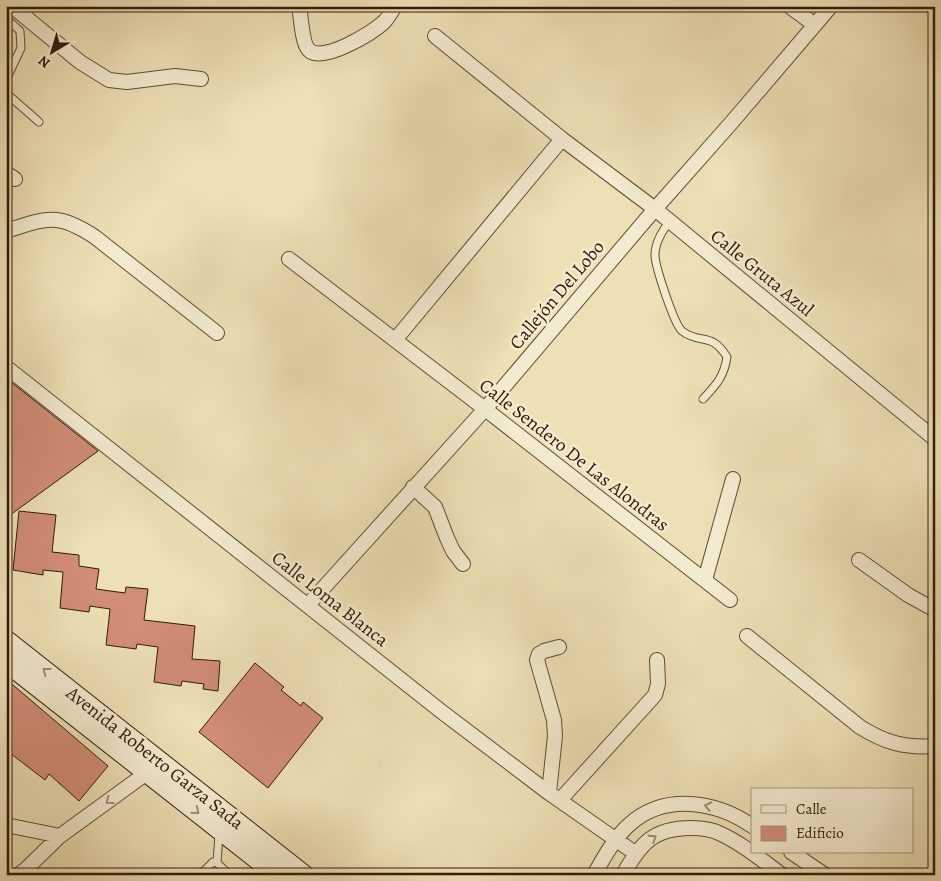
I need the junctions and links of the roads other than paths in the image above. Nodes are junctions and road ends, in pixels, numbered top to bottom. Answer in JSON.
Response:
{"nodes":[{"id":1,"x":12,"y":6,"type":"edge"},
{"id":2,"x":299,"y":6,"type":"edge"},
{"id":3,"x":395,"y":6,"type":"edge"},
{"id":4,"x":789,"y":6,"type":"edge"},
{"id":5,"x":831,"y":6,"type":"edge"},
{"id":6,"x":6,"y":18,"type":"edge"},
{"id":7,"x":815,"y":25,"type":"junction"},
{"id":8,"x":435,"y":36,"type":"dead end"},
{"id":9,"x":201,"y":79,"type":"dead end"},
{"id":10,"x":6,"y":80,"type":"edge"},
{"id":11,"x":6,"y":94,"type":"edge"},
{"id":12,"x":39,"y":122,"type":"dead end"},
{"id":13,"x":562,"y":139,"type":"junction"},
{"id":14,"x":655,"y":208,"type":"junction"},
{"id":15,"x":670,"y":221,"type":"junction"},
{"id":16,"x":6,"y":231,"type":"edge"},
{"id":17,"x":289,"y":260,"type":"dead end"},
{"id":18,"x":217,"y":333,"type":"dead end"},
{"id":19,"x":395,"y":340,"type":"junction"},
{"id":20,"x":6,"y":367,"type":"edge"},
{"id":21,"x":703,"y":399,"type":"dead end"},
{"id":22,"x":485,"y":409,"type":"junction"},
{"id":23,"x":935,"y":439,"type":"edge"},
{"id":24,"x":733,"y":479,"type":"dead end"},
{"id":25,"x":413,"y":487,"type":"junction"},
{"id":26,"x":859,"y":560,"type":"dead end"},
{"id":27,"x":463,"y":564,"type":"dead end"},
{"id":28,"x":705,"y":580,"type":"junction"},
{"id":29,"x":730,"y":600,"type":"dead end"},
{"id":30,"x":308,"y":606,"type":"junction"},
{"id":31,"x":935,"y":610,"type":"edge"},
{"id":32,"x":747,"y":636,"type":"dead end"},
{"id":33,"x":6,"y":640,"type":"edge"},
{"id":34,"x":559,"y":647,"type":"dead end"},
{"id":35,"x":657,"y":660,"type":"dead end"},
{"id":36,"x":6,"y":662,"type":"edge"},
{"id":37,"x":935,"y":746,"type":"edge"},
{"id":38,"x":148,"y":772,"type":"junction"},
{"id":39,"x":555,"y":796,"type":"junction"},
{"id":40,"x":6,"y":825,"type":"edge"},
{"id":41,"x":751,"y":825,"type":"edge"},
{"id":42,"x":220,"y":831,"type":"junction"},
{"id":43,"x":60,"y":836,"type":"junction"},
{"id":44,"x":616,"y":839,"type":"junction"},
{"id":45,"x":259,"y":840,"type":"junction"},
{"id":46,"x":751,"y":852,"type":"edge"},
{"id":47,"x":635,"y":853,"type":"junction"},
{"id":48,"x":753,"y":854,"type":"edge"},
{"id":49,"x":794,"y":854,"type":"edge"},
{"id":50,"x":217,"y":863,"type":"junction"},
{"id":51,"x":23,"y":873,"type":"edge"},
{"id":52,"x":200,"y":875,"type":"edge"},
{"id":53,"x":230,"y":875,"type":"edge"},
{"id":54,"x":277,"y":875,"type":"edge"},
{"id":55,"x":289,"y":875,"type":"edge"},
{"id":56,"x":304,"y":875,"type":"edge"},
{"id":57,"x":594,"y":875,"type":"edge"},
{"id":58,"x":622,"y":875,"type":"edge"},
{"id":59,"x":782,"y":875,"type":"edge"},
{"id":60,"x":825,"y":875,"type":"edge"}],
"edges":[{"from":1,"to":9,"type":"street"},
{"from":2,"to":3,"type":"street"},
{"from":4,"to":7,"type":"street"},
{"from":5,"to":7,"type":"street","name":"Callejón Del Lobo"},
{"from":6,"to":10,"type":"lane"},
{"from":7,"to":14,"type":"street","name":"Callejón Del Lobo"},
{"from":8,"to":13,"type":"street","name":"Calle Gruta Azul"},
{"from":11,"to":12,"type":"lane"},
{"from":13,"to":14,"type":"street","name":"Calle Gruta Azul"},
{"from":13,"to":19,"type":"street"},
{"from":14,"to":15,"type":"street","name":"Calle Gruta Azul"},
{"from":14,"to":22,"type":"street","name":"Callejón Del Lobo"},
{"from":15,"to":21,"type":"lane"},
{"from":15,"to":23,"type":"street","name":"Calle Gruta Azul"},
{"from":16,"to":18,"type":"street"},
{"from":17,"to":19,"type":"street","name":"Calle Sendero De Las Alondras"},
{"from":19,"to":22,"type":"street","name":"Calle Sendero De Las Alondras"},
{"from":20,"to":30,"type":"street","name":"Calle Loma Blanca"},
{"from":22,"to":25,"type":"street","name":"Callejón Del Lobo"},
{"from":22,"to":28,"type":"street","name":"Calle Sendero De Las Alondras"},
{"from":24,"to":28,"type":"street"},
{"from":25,"to":27,"type":"street"},
{"from":25,"to":30,"type":"street","name":"Callejón Del Lobo"},
{"from":26,"to":31,"type":"street"},
{"from":28,"to":29,"type":"street","name":"Calle Sendero De Las Alondras"},
{"from":30,"to":39,"type":"street","name":"Calle Loma Blanca"},
{"from":32,"to":37,"type":"street"},
{"from":45,"to":33,"type":"street","name":"Avenida Roberto Garza Sada","one_way":true},
{"from":34,"to":39,"type":"street"},
{"from":35,"to":39,"type":"street"},
{"from":36,"to":38,"type":"street","name":"Avenida Roberto Garza Sada"},
{"from":38,"to":42,"type":"street","name":"Avenida Roberto Garza Sada","one_way":true},
{"from":38,"to":43,"type":"street","one_way":true},
{"from":39,"to":44,"type":"street","name":"Calle Loma Blanca"},
{"from":40,"to":43,"type":"street"},
{"from":41,"to":44,"type":"street","one_way":true},
{"from":42,"to":50,"type":"lane"},
{"from":42,"to":54,"type":"street","name":"Avenida Roberto Garza Sada"},
{"from":43,"to":51,"type":"street"},
{"from":44,"to":47,"type":"street","name":"Calle Loma Blanca"},
{"from":44,"to":57,"type":"street"},
{"from":45,"to":55,"type":"street"},
{"from":45,"to":56,"type":"street","name":"Avenida Roberto Garza Sada"},
{"from":47,"to":46,"type":"street","one_way":true},
{"from":47,"to":58,"type":"street"},
{"from":48,"to":59,"type":"street","one_way":true},
{"from":49,"to":60,"type":"street"},
{"from":50,"to":52,"type":"lane"},
{"from":50,"to":53,"type":"lane"}]}
